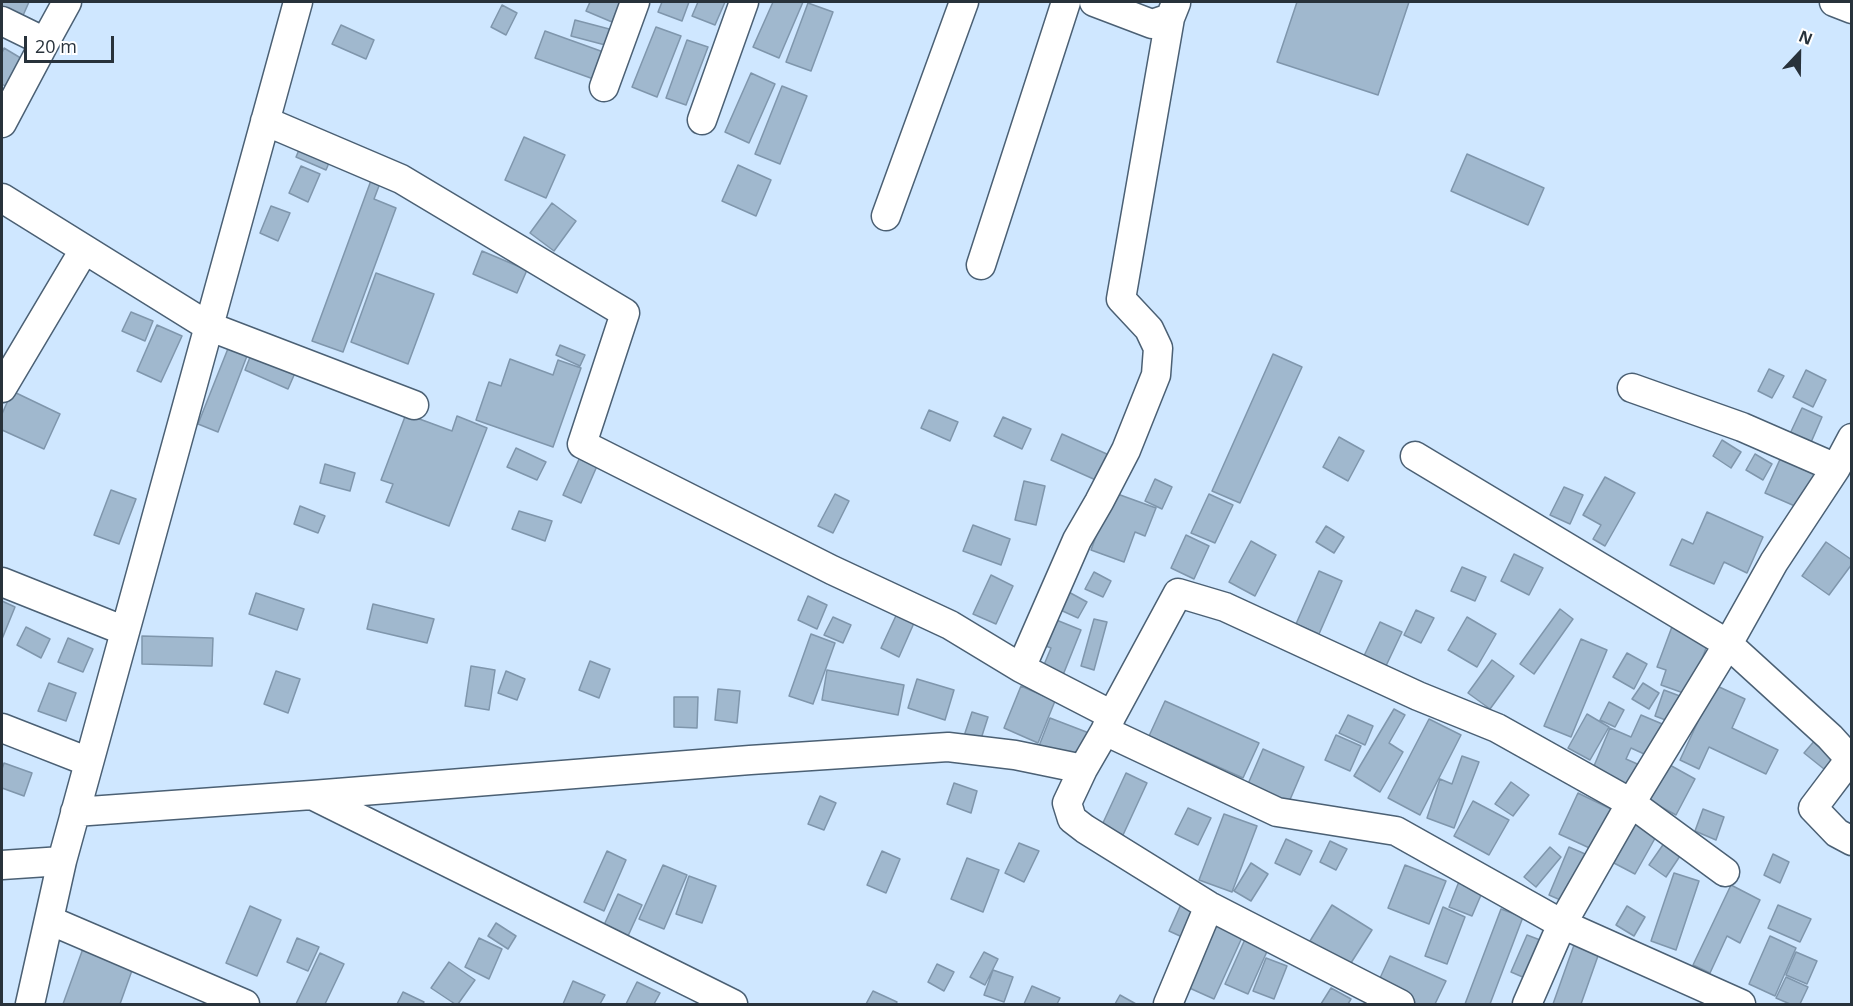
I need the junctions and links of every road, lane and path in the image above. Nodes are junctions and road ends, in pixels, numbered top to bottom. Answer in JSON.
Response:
{"nodes":[{"id":1,"x":67,"y":2,"type":"edge"},
{"id":2,"x":298,"y":2,"type":"edge"},
{"id":3,"x":635,"y":2,"type":"edge"},
{"id":4,"x":744,"y":2,"type":"edge"},
{"id":5,"x":964,"y":2,"type":"edge"},
{"id":6,"x":1066,"y":2,"type":"edge"},
{"id":7,"x":1094,"y":2,"type":"edge"},
{"id":8,"x":1174,"y":10,"type":"edge"},
{"id":9,"x":2,"y":21,"type":"edge"},
{"id":10,"x":45,"y":42,"type":"junction"},
{"id":11,"x":604,"y":87,"type":"dead end"},
{"id":12,"x":4,"y":113,"type":"edge"},
{"id":13,"x":702,"y":120,"type":"dead end"},
{"id":14,"x":265,"y":121,"type":"junction"},
{"id":15,"x":2,"y":198,"type":"edge"},
{"id":16,"x":886,"y":216,"type":"dead end"},
{"id":17,"x":84,"y":250,"type":"junction"},
{"id":18,"x":981,"y":265,"type":"dead end"},
{"id":19,"x":208,"y":326,"type":"junction"},
{"id":20,"x":2,"y":388,"type":"edge"},
{"id":21,"x":1632,"y":388,"type":"dead end"},
{"id":22,"x":414,"y":405,"type":"dead end"},
{"id":23,"x":1851,"y":438,"type":"edge"},
{"id":24,"x":1415,"y":456,"type":"dead end"},
{"id":25,"x":1836,"y":468,"type":"junction"},
{"id":26,"x":2,"y":582,"type":"edge"},
{"id":27,"x":125,"y":631,"type":"junction"},
{"id":28,"x":1728,"y":644,"type":"junction"},
{"id":29,"x":1021,"y":668,"type":"junction"},
{"id":30,"x":1108,"y":723,"type":"junction"},
{"id":31,"x":2,"y":728,"type":"edge"},
{"id":32,"x":89,"y":762,"type":"junction"},
{"id":33,"x":1083,"y":769,"type":"junction"},
{"id":34,"x":312,"y":795,"type":"junction"},
{"id":35,"x":1631,"y":803,"type":"junction"},
{"id":36,"x":75,"y":812,"type":"junction"},
{"id":37,"x":1851,"y":841,"type":"edge"},
{"id":38,"x":62,"y":861,"type":"junction"},
{"id":39,"x":2,"y":865,"type":"edge"},
{"id":40,"x":1725,"y":872,"type":"dead end"},
{"id":41,"x":1209,"y":906,"type":"junction"},
{"id":42,"x":49,"y":920,"type":"junction"},
{"id":43,"x":1562,"y":924,"type":"junction"},
{"id":44,"x":30,"y":1005,"type":"edge"},
{"id":45,"x":245,"y":1005,"type":"edge"},
{"id":46,"x":733,"y":1005,"type":"edge"},
{"id":47,"x":1168,"y":1005,"type":"edge"},
{"id":48,"x":1400,"y":1005,"type":"edge"},
{"id":49,"x":1527,"y":1005,"type":"edge"},
{"id":50,"x":1741,"y":1005,"type":"edge"}],
"edges":[{"from":1,"to":10,"type":"street"},
{"from":2,"to":14,"type":"street"},
{"from":3,"to":11,"type":"street"},
{"from":4,"to":13,"type":"street"},
{"from":5,"to":16,"type":"street"},
{"from":6,"to":18,"type":"street"},
{"from":7,"to":8,"type":"street"},
{"from":8,"to":29,"type":"street"},
{"from":9,"to":10,"type":"street"},
{"from":10,"to":12,"type":"street"},
{"from":14,"to":19,"type":"street"},
{"from":14,"to":29,"type":"street"},
{"from":15,"to":17,"type":"street"},
{"from":17,"to":19,"type":"street"},
{"from":17,"to":20,"type":"street"},
{"from":19,"to":22,"type":"street"},
{"from":19,"to":27,"type":"street"},
{"from":21,"to":25,"type":"street"},
{"from":23,"to":25,"type":"street"},
{"from":24,"to":28,"type":"street"},
{"from":25,"to":28,"type":"street"},
{"from":26,"to":27,"type":"street"},
{"from":27,"to":32,"type":"street"},
{"from":28,"to":35,"type":"street"},
{"from":28,"to":37,"type":"street"},
{"from":29,"to":30,"type":"street"},
{"from":30,"to":33,"type":"street"},
{"from":30,"to":35,"type":"street"},
{"from":30,"to":43,"type":"street"},
{"from":31,"to":32,"type":"street"},
{"from":32,"to":36,"type":"street"},
{"from":33,"to":34,"type":"street"},
{"from":33,"to":41,"type":"street"},
{"from":34,"to":36,"type":"street"},
{"from":34,"to":46,"type":"street"},
{"from":35,"to":40,"type":"street"},
{"from":35,"to":43,"type":"street"},
{"from":36,"to":38,"type":"street"},
{"from":38,"to":39,"type":"street"},
{"from":38,"to":42,"type":"street"},
{"from":41,"to":47,"type":"street"},
{"from":41,"to":48,"type":"street"},
{"from":42,"to":44,"type":"street"},
{"from":42,"to":45,"type":"street"},
{"from":43,"to":49,"type":"street"},
{"from":43,"to":50,"type":"street"}]}
